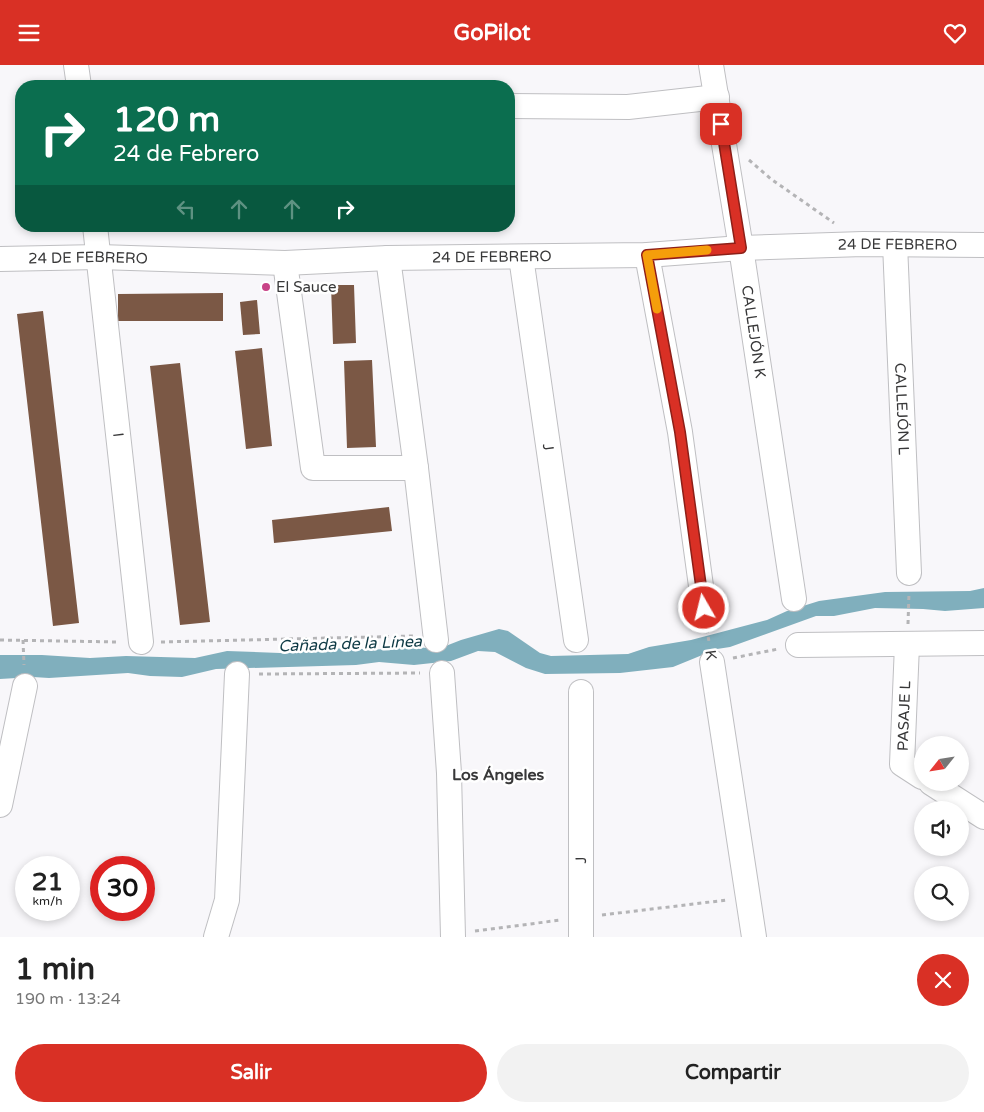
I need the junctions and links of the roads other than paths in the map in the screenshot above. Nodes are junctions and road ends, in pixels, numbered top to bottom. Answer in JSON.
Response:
{"nodes":[{"id":1,"x":76,"y":65,"type":"edge"},
{"id":2,"x":712,"y":65,"type":"edge"},
{"id":3,"x":78,"y":80,"type":"edge"},
{"id":4,"x":717,"y":97,"type":"junction"},
{"id":5,"x":515,"y":106,"type":"edge"},
{"id":6,"x":96,"y":232,"type":"edge"},
{"id":7,"x":895,"y":244,"type":"junction"},
{"id":8,"x":984,"y":245,"type":"edge"},
{"id":9,"x":741,"y":248,"type":"junction"},
{"id":10,"x":647,"y":255,"type":"junction"},
{"id":11,"x":99,"y":257,"type":"junction"},
{"id":12,"x":521,"y":257,"type":"junction"},
{"id":13,"x":388,"y":258,"type":"junction"},
{"id":14,"x":0,"y":259,"type":"edge"},
{"id":15,"x":284,"y":263,"type":"junction"},
{"id":16,"x":416,"y":468,"type":"junction"},
{"id":17,"x":910,"y":573,"type":"road end"},
{"id":18,"x":794,"y":599,"type":"dead end"},
{"id":19,"x":704,"y":608,"type":"road end"},
{"id":20,"x":436,"y":637,"type":"road end"},
{"id":21,"x":576,"y":640,"type":"dead end"},
{"id":22,"x":141,"y":642,"type":"road end"},
{"id":23,"x":984,"y":643,"type":"edge"},
{"id":24,"x":798,"y":645,"type":"road end"},
{"id":25,"x":907,"y":645,"type":"junction"},
{"id":26,"x":712,"y":662,"type":"road end"},
{"id":27,"x":442,"y":673,"type":"road end"},
{"id":28,"x":237,"y":675,"type":"road end"},
{"id":29,"x":25,"y":686,"type":"dead end"},
{"id":30,"x":581,"y":692,"type":"dead end"},
{"id":31,"x":5,"y":755,"type":"edge"},
{"id":32,"x":914,"y":772,"type":"edge"},
{"id":33,"x":943,"y":791,"type":"edge"},
{"id":34,"x":0,"y":805,"type":"edge"},
{"id":35,"x":984,"y":817,"type":"edge"},
{"id":36,"x":216,"y":937,"type":"edge"},
{"id":37,"x":453,"y":937,"type":"edge"},
{"id":38,"x":581,"y":937,"type":"edge"},
{"id":39,"x":754,"y":937,"type":"edge"}],
"edges":[{"from":1,"to":3,"type":"street"},
{"from":2,"to":4,"type":"street","name":"CALLEJÓN K"},
{"from":4,"to":5,"type":"street"},
{"from":4,"to":9,"type":"street","name":"CALLEJÓN K"},
{"from":6,"to":11,"type":"street","name":"I"},
{"from":7,"to":8,"type":"street","name":"24 DE FEBRERO"},
{"from":7,"to":9,"type":"street","name":"24 DE FEBRERO"},
{"from":7,"to":17,"type":"street","name":"CALLEJÓN L"},
{"from":9,"to":10,"type":"street","name":"24 DE FEBRERO"},
{"from":9,"to":18,"type":"street","name":"CALLEJÓN K"},
{"from":10,"to":12,"type":"street","name":"24 DE FEBRERO"},
{"from":10,"to":19,"type":"street"},
{"from":11,"to":14,"type":"street","name":"24 DE FEBRERO"},
{"from":11,"to":15,"type":"street","name":"24 DE FEBRERO"},
{"from":11,"to":22,"type":"street","name":"I"},
{"from":12,"to":13,"type":"street","name":"24 DE FEBRERO"},
{"from":12,"to":21,"type":"street","name":"J"},
{"from":13,"to":15,"type":"street","name":"24 DE FEBRERO"},
{"from":13,"to":16,"type":"street"},
{"from":15,"to":16,"type":"street"},
{"from":16,"to":20,"type":"street"},
{"from":23,"to":25,"type":"street"},
{"from":24,"to":25,"type":"street"},
{"from":25,"to":32,"type":"street","name":"PASAJE L"},
{"from":26,"to":39,"type":"street","name":"K"},
{"from":27,"to":37,"type":"street"},
{"from":28,"to":36,"type":"street"},
{"from":29,"to":31,"type":"street"},
{"from":30,"to":38,"type":"street","name":"J"},
{"from":31,"to":34,"type":"street"},
{"from":33,"to":35,"type":"street"}]}
